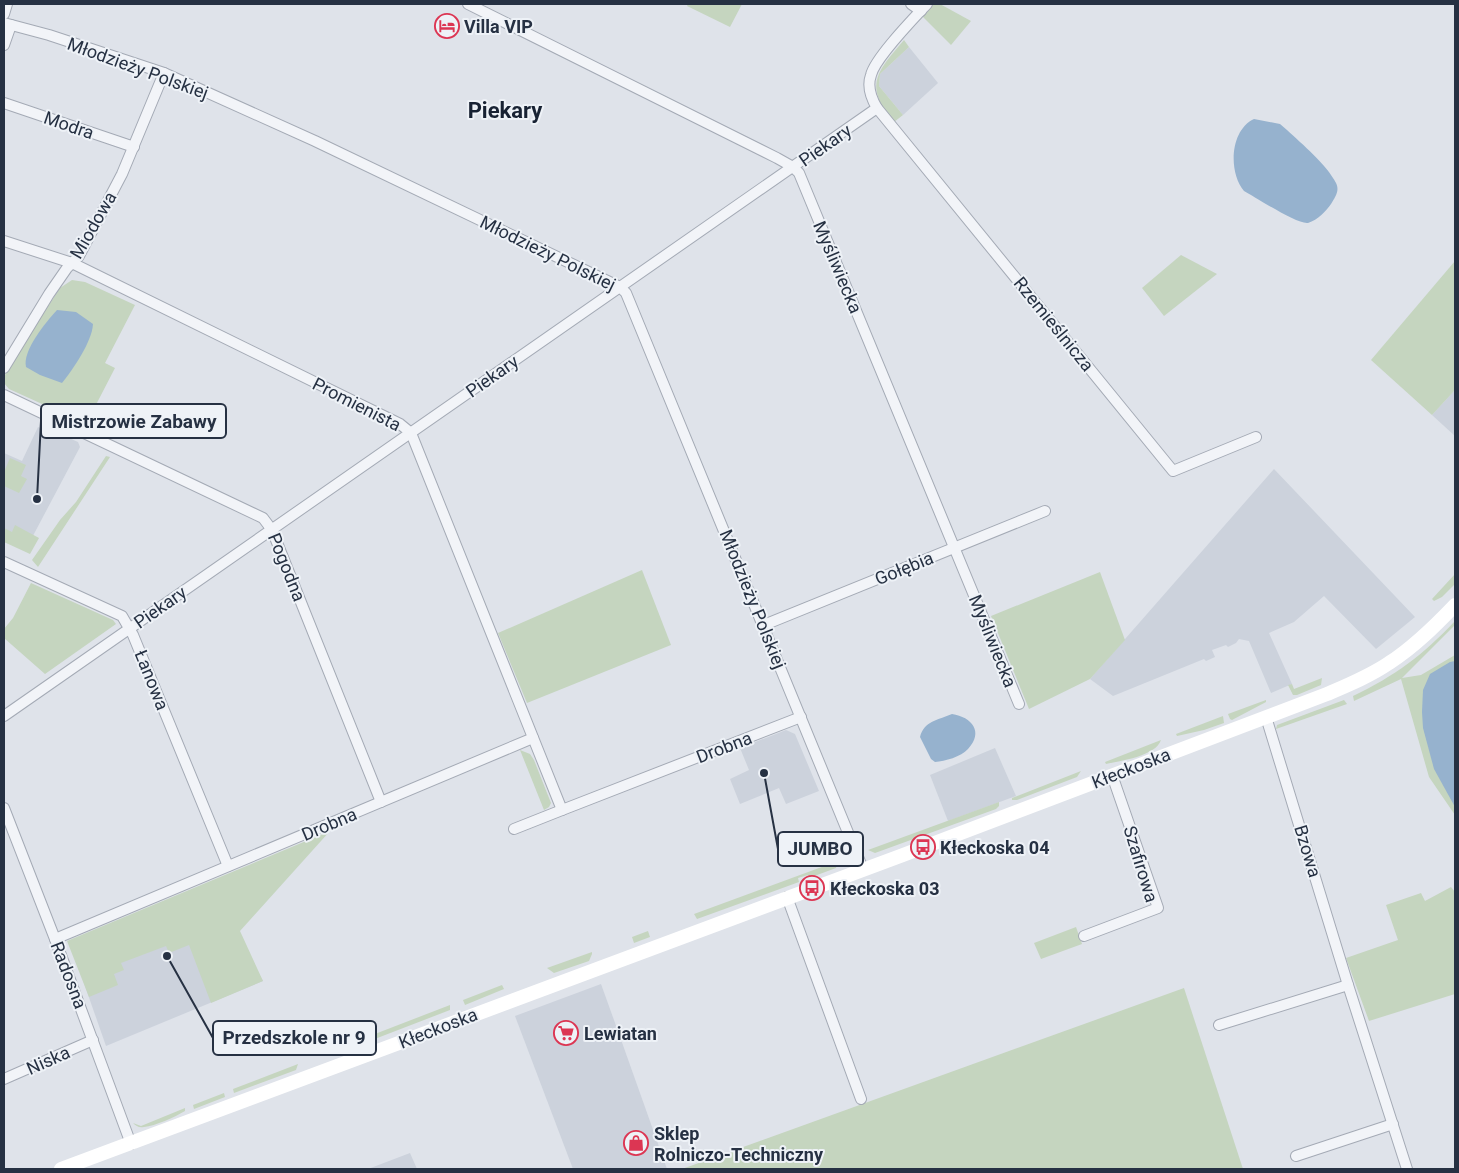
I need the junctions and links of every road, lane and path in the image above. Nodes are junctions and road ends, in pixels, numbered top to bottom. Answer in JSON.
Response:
{"nodes":[{"id":1,"x":7,"y":4,"type":"edge"},
{"id":2,"x":468,"y":4,"type":"edge"},
{"id":3,"x":911,"y":4,"type":"edge"},
{"id":4,"x":924,"y":7,"type":"edge"},
{"id":5,"x":4,"y":14,"type":"edge"},
{"id":6,"x":7,"y":24,"type":"edge"},
{"id":7,"x":4,"y":45,"type":"edge"},
{"id":8,"x":164,"y":73,"type":"junction"},
{"id":9,"x":4,"y":103,"type":"edge"},
{"id":10,"x":877,"y":108,"type":"junction"},
{"id":11,"x":134,"y":147,"type":"junction"},
{"id":12,"x":793,"y":167,"type":"junction"},
{"id":13,"x":4,"y":242,"type":"edge"},
{"id":14,"x":72,"y":263,"type":"junction"},
{"id":15,"x":620,"y":287,"type":"junction"},
{"id":16,"x":4,"y":368,"type":"edge"},
{"id":17,"x":4,"y":395,"type":"edge"},
{"id":18,"x":411,"y":433,"type":"junction"},
{"id":19,"x":1256,"y":437,"type":"dead end"},
{"id":20,"x":1045,"y":511,"type":"dead end"},
{"id":21,"x":272,"y":530,"type":"junction"},
{"id":22,"x":955,"y":547,"type":"junction"},
{"id":23,"x":4,"y":562,"type":"edge"},
{"id":24,"x":1455,"y":605,"type":"edge"},
{"id":25,"x":764,"y":625,"type":"junction"},
{"id":26,"x":130,"y":628,"type":"junction"},
{"id":27,"x":1019,"y":704,"type":"dead end"},
{"id":28,"x":4,"y":716,"type":"edge"},
{"id":29,"x":801,"y":717,"type":"junction"},
{"id":30,"x":1266,"y":717,"type":"junction"},
{"id":31,"x":533,"y":738,"type":"junction"},
{"id":32,"x":1112,"y":775,"type":"junction"},
{"id":33,"x":381,"y":802,"type":"junction"},
{"id":34,"x":4,"y":808,"type":"edge"},
{"id":35,"x":562,"y":810,"type":"junction"},
{"id":36,"x":514,"y":829,"type":"dead end"},
{"id":37,"x":228,"y":866,"type":"junction"},
{"id":38,"x":863,"y":869,"type":"junction"},
{"id":39,"x":787,"y":897,"type":"junction"},
{"id":40,"x":1084,"y":936,"type":"dead end"},
{"id":41,"x":55,"y":939,"type":"junction"},
{"id":42,"x":1348,"y":984,"type":"junction"},
{"id":43,"x":1219,"y":1025,"type":"dead end"},
{"id":44,"x":93,"y":1040,"type":"junction"},
{"id":45,"x":4,"y":1079,"type":"edge"},
{"id":46,"x":862,"y":1099,"type":"dead end"},
{"id":47,"x":1393,"y":1124,"type":"junction"},
{"id":48,"x":131,"y":1144,"type":"junction"},
{"id":49,"x":1296,"y":1156,"type":"dead end"},
{"id":50,"x":61,"y":1169,"type":"edge"},
{"id":51,"x":1407,"y":1169,"type":"edge"}],
"edges":[{"from":1,"to":5,"type":"street"},
{"from":2,"to":12,"type":"street"},
{"from":3,"to":4,"type":"street"},
{"from":4,"to":10,"type":"street"},
{"from":6,"to":7,"type":"street"},
{"from":6,"to":8,"type":"street","name":"Młodzieży Polskiej"},
{"from":8,"to":11,"type":"street","name":"Miodowa"},
{"from":8,"to":15,"type":"street","name":"Młodzieży Polskiej"},
{"from":9,"to":11,"type":"street","name":"Modra"},
{"from":10,"to":12,"type":"street","name":"Piekary"},
{"from":10,"to":19,"type":"street","name":"Rzemieślnicza"},
{"from":11,"to":14,"type":"street","name":"Miodowa"},
{"from":12,"to":15,"type":"street","name":"Piekary"},
{"from":12,"to":22,"type":"street","name":"Myśliwiecka"},
{"from":13,"to":14,"type":"street","name":"Promienista"},
{"from":14,"to":16,"type":"street","name":"Miodowa"},
{"from":14,"to":18,"type":"street","name":"Promienista"},
{"from":15,"to":18,"type":"street","name":"Piekary"},
{"from":15,"to":25,"type":"street","name":"Młodzieży Polskiej"},
{"from":17,"to":21,"type":"street","name":"Pogodna"},
{"from":18,"to":21,"type":"street","name":"Piekary"},
{"from":18,"to":31,"type":"street","name":"Promienista"},
{"from":20,"to":22,"type":"street","name":"Gołębia"},
{"from":21,"to":26,"type":"street","name":"Piekary"},
{"from":21,"to":33,"type":"street","name":"Pogodna"},
{"from":22,"to":25,"type":"street","name":"Gołębia"},
{"from":22,"to":27,"type":"street","name":"Myśliwiecka"},
{"from":23,"to":26,"type":"street","name":"Łanowa"},
{"from":24,"to":30,"type":"main road","name":"Kłeckoska"},
{"from":25,"to":29,"type":"street","name":"Młodzieży Polskiej"},
{"from":26,"to":28,"type":"street","name":"Piekary"},
{"from":26,"to":37,"type":"street","name":"Łanowa"},
{"from":29,"to":35,"type":"street","name":"Drobna"},
{"from":29,"to":38,"type":"street","name":"Młodzieży Polskiej"},
{"from":30,"to":32,"type":"main road","name":"Kłeckoska"},
{"from":30,"to":42,"type":"street","name":"Bzowa"},
{"from":31,"to":33,"type":"street","name":"Drobna"},
{"from":31,"to":35,"type":"street"},
{"from":32,"to":38,"type":"main road","name":"Kłeckoska"},
{"from":32,"to":40,"type":"street","name":"Szafirowa"},
{"from":33,"to":37,"type":"street","name":"Drobna"},
{"from":34,"to":41,"type":"street","name":"Radosna"},
{"from":35,"to":36,"type":"street","name":"Drobna"},
{"from":37,"to":41,"type":"street","name":"Drobna"},
{"from":38,"to":39,"type":"main road","name":"Kłeckoska"},
{"from":39,"to":46,"type":"street"},
{"from":39,"to":48,"type":"main road","name":"Kłeckoska"},
{"from":41,"to":44,"type":"street","name":"Radosna"},
{"from":42,"to":43,"type":"street"},
{"from":42,"to":47,"type":"street","name":"Bzowa"},
{"from":44,"to":45,"type":"street","name":"Niska"},
{"from":44,"to":48,"type":"street","name":"Radosna"},
{"from":47,"to":49,"type":"street"},
{"from":47,"to":51,"type":"street","name":"Bzowa"},
{"from":48,"to":50,"type":"main road","name":"Kłeckoska"}]}
